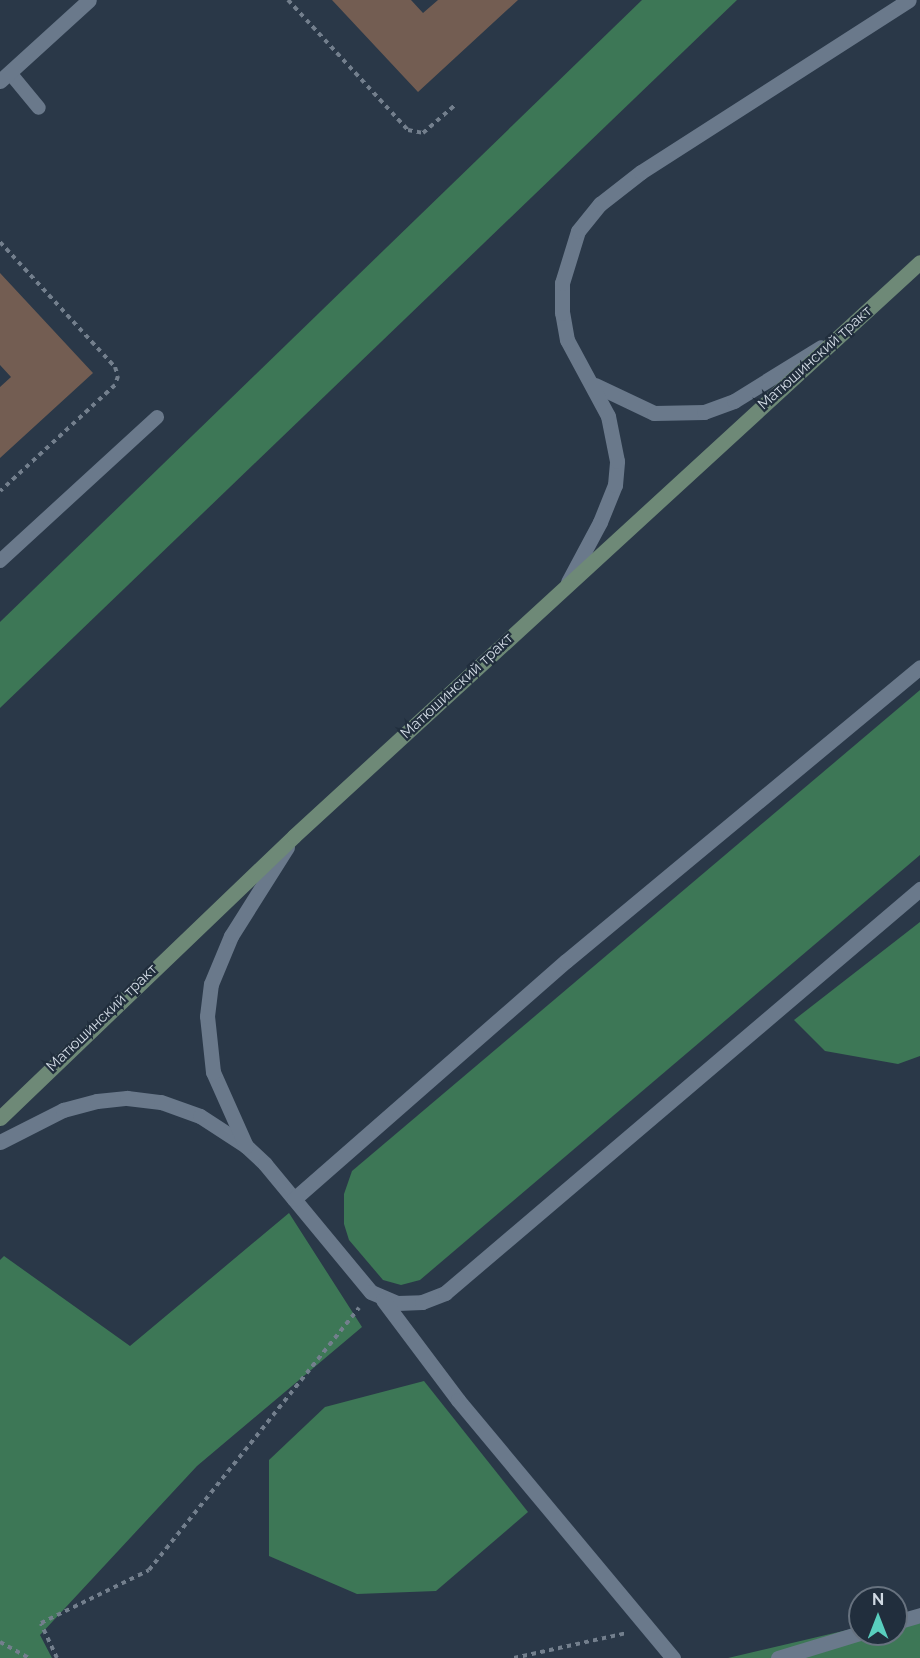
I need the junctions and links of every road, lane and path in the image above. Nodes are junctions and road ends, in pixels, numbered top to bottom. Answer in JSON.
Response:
{"nodes":[{"id":1,"x":89,"y":0,"type":"edge"},
{"id":2,"x":288,"y":0,"type":"edge"},
{"id":3,"x":909,"y":0,"type":"edge"},
{"id":4,"x":5,"y":77,"type":"edge"},
{"id":5,"x":454,"y":105,"type":"dead end"},
{"id":6,"x":39,"y":108,"type":"dead end"},
{"id":7,"x":0,"y":242,"type":"edge"},
{"id":8,"x":920,"y":262,"type":"edge"},
{"id":9,"x":837,"y":338,"type":"junction"},
{"id":10,"x":595,"y":385,"type":"junction"},
{"id":11,"x":157,"y":417,"type":"dead end"},
{"id":12,"x":0,"y":491,"type":"edge"},
{"id":13,"x":0,"y":561,"type":"edge"},
{"id":14,"x":568,"y":582,"type":"junction"},
{"id":15,"x":920,"y":667,"type":"edge"},
{"id":16,"x":294,"y":836,"type":"junction"},
{"id":17,"x":920,"y":889,"type":"edge"},
{"id":18,"x":0,"y":1118,"type":"edge"},
{"id":19,"x":0,"y":1142,"type":"edge"},
{"id":20,"x":246,"y":1146,"type":"junction"},
{"id":21,"x":294,"y":1199,"type":"junction"},
{"id":22,"x":377,"y":1296,"type":"junction"},
{"id":23,"x":648,"y":1628,"type":"junction"},
{"id":24,"x":848,"y":1637,"type":"edge"},
{"id":25,"x":0,"y":1642,"type":"edge"},
{"id":26,"x":29,"y":1658,"type":"edge"},
{"id":27,"x":57,"y":1658,"type":"edge"},
{"id":28,"x":514,"y":1658,"type":"edge"},
{"id":29,"x":673,"y":1658,"type":"edge"},
{"id":30,"x":778,"y":1658,"type":"edge"}],
"edges":[{"from":1,"to":4,"type":"street"},
{"from":2,"to":5,"type":"path"},
{"from":3,"to":10,"type":"street"},
{"from":4,"to":6,"type":"lane"},
{"from":7,"to":12,"type":"path"},
{"from":8,"to":9,"type":"main road","name":"Матюшинский тракт"},
{"from":9,"to":10,"type":"street"},
{"from":9,"to":14,"type":"main road","name":"Матюшинский тракт"},
{"from":10,"to":14,"type":"street"},
{"from":11,"to":13,"type":"lane"},
{"from":14,"to":16,"type":"main road","name":"Матюшинский тракт"},
{"from":15,"to":21,"type":"street"},
{"from":16,"to":18,"type":"main road","name":"Матюшинский тракт"},
{"from":16,"to":20,"type":"street"},
{"from":17,"to":22,"type":"street"},
{"from":19,"to":20,"type":"street"},
{"from":20,"to":21,"type":"street"},
{"from":21,"to":22,"type":"street"},
{"from":22,"to":23,"type":"street"},
{"from":22,"to":27,"type":"path"},
{"from":23,"to":28,"type":"path"},
{"from":23,"to":29,"type":"street"},
{"from":24,"to":30,"type":"street"},
{"from":25,"to":26,"type":"path"}]}
